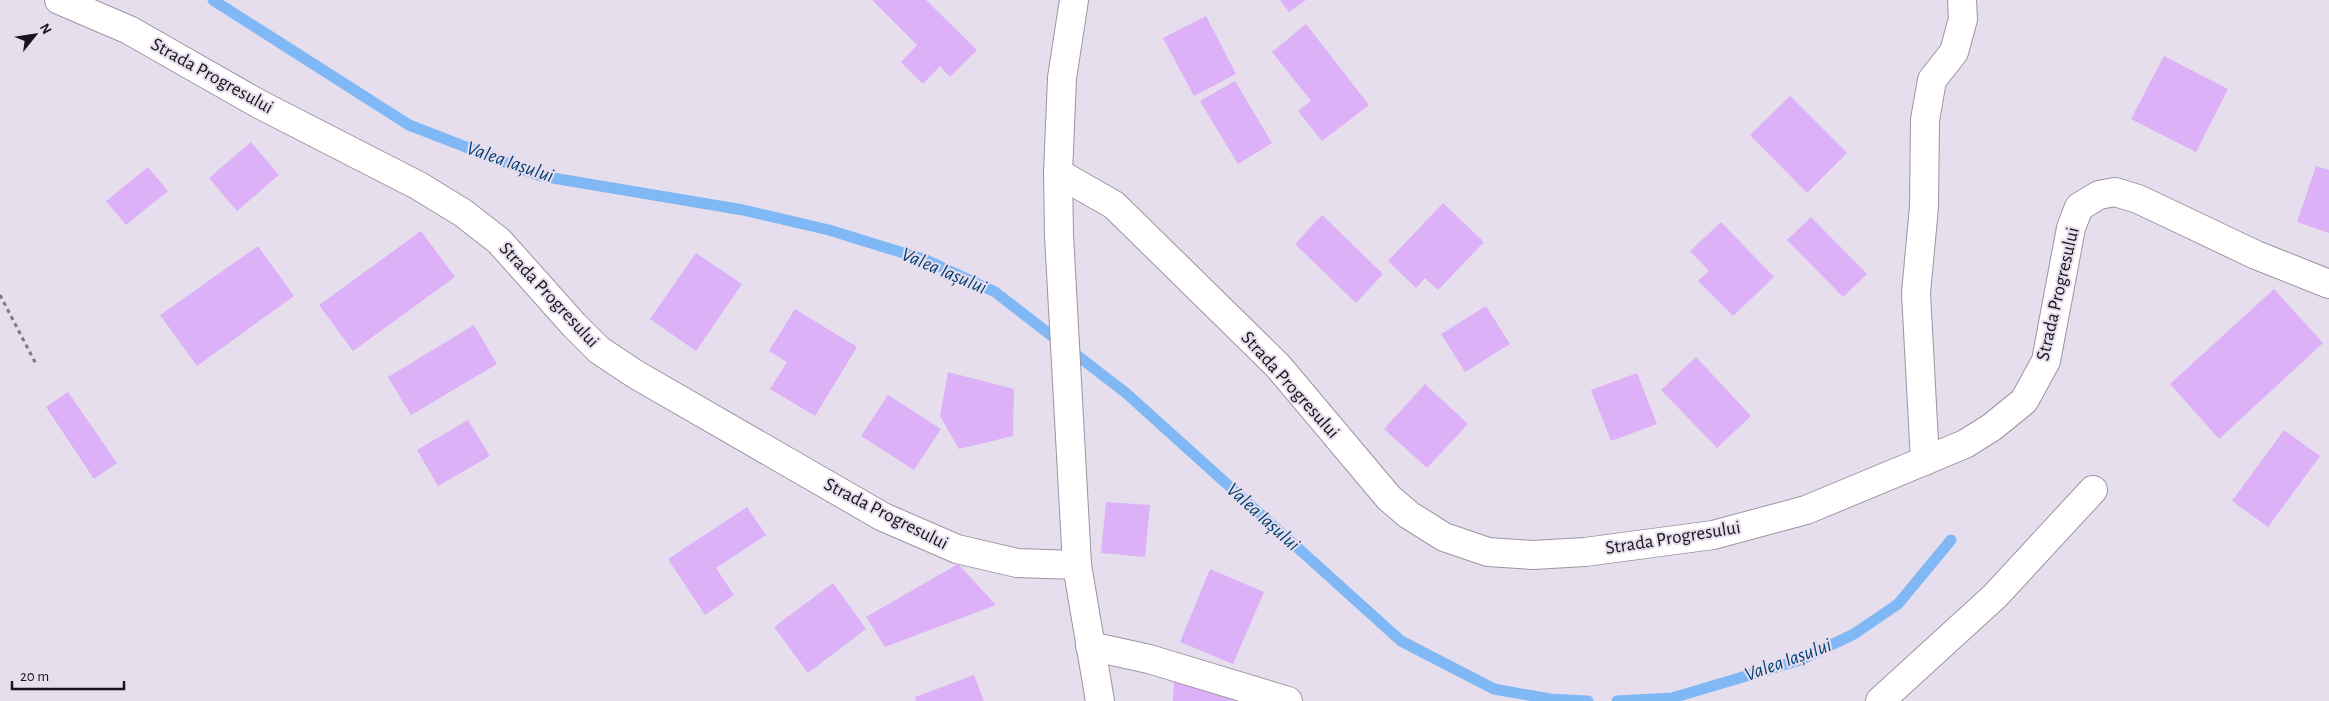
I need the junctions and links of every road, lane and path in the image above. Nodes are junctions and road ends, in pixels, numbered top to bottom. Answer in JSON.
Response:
{"nodes":[{"id":1,"x":59,"y":0,"type":"edge"},
{"id":2,"x":1074,"y":0,"type":"edge"},
{"id":3,"x":1962,"y":0,"type":"edge"},
{"id":4,"x":1058,"y":173,"type":"junction"},
{"id":5,"x":2329,"y":284,"type":"edge"},
{"id":6,"x":0,"y":295,"type":"edge"},
{"id":7,"x":37,"y":366,"type":"dead end"},
{"id":8,"x":1925,"y":461,"type":"junction"},
{"id":9,"x":2093,"y":490,"type":"dead end"},
{"id":10,"x":1077,"y":565,"type":"junction"},
{"id":11,"x":1090,"y":646,"type":"junction"},
{"id":12,"x":1100,"y":701,"type":"edge"},
{"id":13,"x":1288,"y":701,"type":"edge"},
{"id":14,"x":1880,"y":701,"type":"edge"}],
"edges":[{"from":1,"to":10,"type":"street","name":"Strada Progresului"},
{"from":2,"to":4,"type":"street"},
{"from":3,"to":8,"type":"street"},
{"from":4,"to":8,"type":"street","name":"Strada Progresului"},
{"from":4,"to":10,"type":"street"},
{"from":5,"to":8,"type":"street","name":"Strada Progresului"},
{"from":6,"to":7,"type":"path"},
{"from":9,"to":14,"type":"street"},
{"from":10,"to":11,"type":"street"},
{"from":11,"to":12,"type":"street"},
{"from":11,"to":13,"type":"street"}]}
